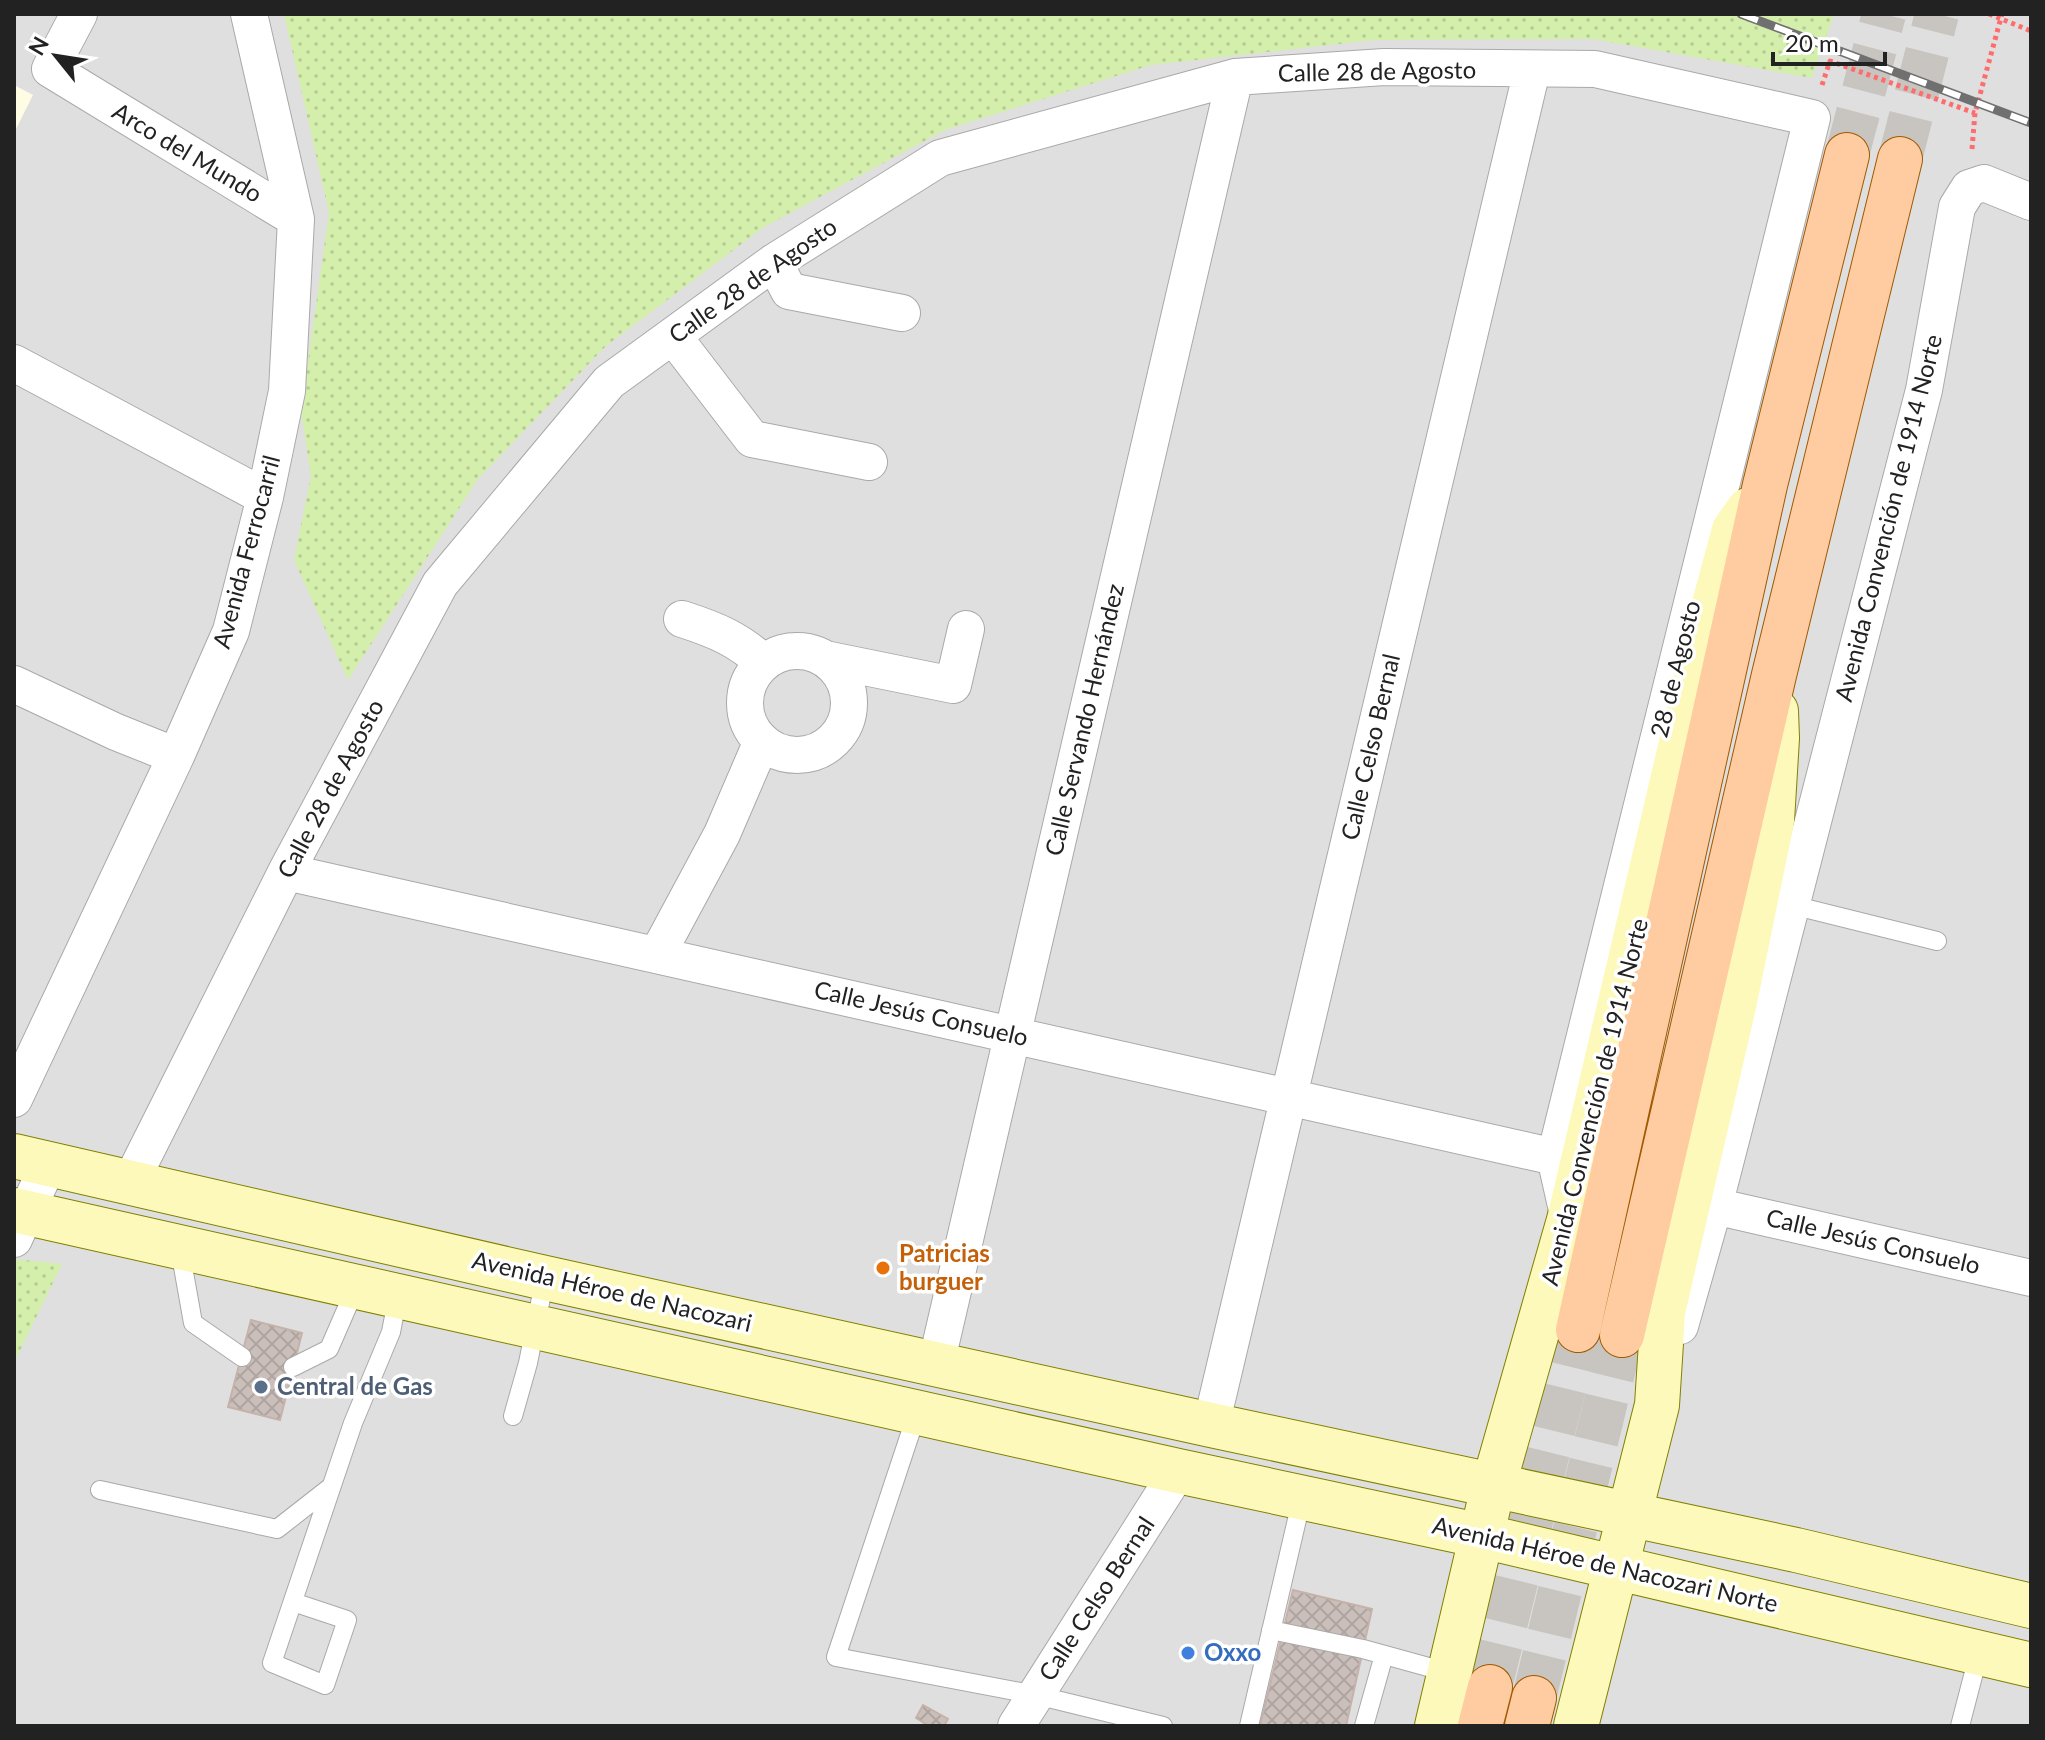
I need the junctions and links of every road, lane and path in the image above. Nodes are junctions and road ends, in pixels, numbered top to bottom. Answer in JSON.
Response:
{"nodes":[{"id":1,"x":79,"y":14,"type":"edge"},
{"id":2,"x":249,"y":14,"type":"edge"},
{"id":3,"x":1989,"y":14,"type":"edge"},
{"id":4,"x":2002,"y":16,"type":"edge"},
{"id":5,"x":2031,"y":31,"type":"edge"},
{"id":6,"x":1830,"y":61,"type":"dead end"},
{"id":7,"x":1532,"y":70,"type":"junction"},
{"id":8,"x":1235,"y":77,"type":"junction"},
{"id":9,"x":1812,"y":118,"type":"joint"},
{"id":10,"x":1847,"y":155,"type":"tunnel mouth"},
{"id":11,"x":1900,"y":159,"type":"tunnel mouth"},
{"id":12,"x":2031,"y":202,"type":"edge"},
{"id":13,"x":296,"y":219,"type":"junction"},
{"id":14,"x":774,"y":262,"type":"junction"},
{"id":15,"x":902,"y":313,"type":"dead end"},
{"id":16,"x":673,"y":336,"type":"junction"},
{"id":17,"x":14,"y":363,"type":"edge"},
{"id":18,"x":869,"y":462,"type":"dead end"},
{"id":19,"x":1765,"y":485,"type":"junction"},
{"id":20,"x":265,"y":497,"type":"junction"},
{"id":21,"x":682,"y":619,"type":"dead end"},
{"id":22,"x":966,"y":629,"type":"dead end"},
{"id":23,"x":825,"y":659,"type":"junction"},
{"id":24,"x":764,"y":663,"type":"junction"},
{"id":25,"x":1774,"y":675,"type":"junction"},
{"id":26,"x":14,"y":684,"type":"edge"},
{"id":27,"x":762,"y":741,"type":"junction"},
{"id":28,"x":176,"y":756,"type":"junction"},
{"id":29,"x":286,"y":872,"type":"junction"},
{"id":30,"x":1792,"y":905,"type":"junction"},
{"id":31,"x":665,"y":940,"type":"junction"},
{"id":32,"x":1937,"y":941,"type":"dead end"},
{"id":33,"x":1012,"y":1034,"type":"junction"},
{"id":34,"x":1289,"y":1097,"type":"junction"},
{"id":35,"x":14,"y":1099,"type":"edge"},
{"id":36,"x":1555,"y":1157,"type":"junction"},
{"id":37,"x":32,"y":1159,"type":"edge"},
{"id":38,"x":131,"y":1181,"type":"junction"},
{"id":39,"x":1714,"y":1206,"type":"junction"},
{"id":40,"x":1569,"y":1220,"type":"junction"},
{"id":41,"x":18,"y":1221,"type":"edge"},
{"id":42,"x":180,"y":1247,"type":"junction"},
{"id":43,"x":545,"y":1278,"type":"junction"},
{"id":44,"x":2031,"y":1278,"type":"edge"},
{"id":45,"x":356,"y":1287,"type":"junction"},
{"id":46,"x":398,"y":1296,"type":"junction"},
{"id":47,"x":534,"y":1327,"type":"junction"},
{"id":48,"x":1578,"y":1330,"type":"tunnel mouth"},
{"id":49,"x":1622,"y":1335,"type":"tunnel mouth"},
{"id":50,"x":242,"y":1357,"type":"dead end"},
{"id":51,"x":936,"y":1364,"type":"junction"},
{"id":52,"x":293,"y":1367,"type":"dead end"},
{"id":53,"x":1657,"y":1405,"type":"junction"},
{"id":54,"x":917,"y":1413,"type":"junction"},
{"id":55,"x":513,"y":1416,"type":"dead end"},
{"id":56,"x":1211,"y":1425,"type":"junction"},
{"id":57,"x":1178,"y":1471,"type":"junction"},
{"id":58,"x":332,"y":1486,"type":"junction"},
{"id":59,"x":1493,"y":1487,"type":"junction"},
{"id":60,"x":100,"y":1490,"type":"dead end"},
{"id":61,"x":1302,"y":1498,"type":"junction"},
{"id":62,"x":1629,"y":1515,"type":"junction"},
{"id":63,"x":1482,"y":1536,"type":"junction"},
{"id":64,"x":1616,"y":1567,"type":"junction"},
{"id":65,"x":293,"y":1602,"type":"junction"},
{"id":66,"x":2031,"y":1606,"type":"edge"},
{"id":67,"x":1271,"y":1630,"type":"junction"},
{"id":68,"x":1979,"y":1653,"type":"junction"},
{"id":69,"x":1384,"y":1655,"type":"junction"},
{"id":70,"x":2031,"y":1665,"type":"edge"},
{"id":71,"x":1036,"y":1695,"type":"junction"},
{"id":72,"x":1473,"y":1695,"type":"edge"},
{"id":73,"x":1016,"y":1726,"type":"edge"},
{"id":74,"x":1163,"y":1726,"type":"edge"},
{"id":75,"x":1249,"y":1726,"type":"edge"},
{"id":76,"x":1364,"y":1726,"type":"edge"},
{"id":77,"x":1437,"y":1726,"type":"edge"},
{"id":78,"x":1576,"y":1726,"type":"edge"},
{"id":79,"x":1960,"y":1726,"type":"edge"}],
"edges":[{"from":1,"to":13,"type":"street","name":"Arco del Mundo"},
{"from":2,"to":13,"type":"street","name":"Avenida Ferrocarril"},
{"from":3,"to":4,"type":"path"},
{"from":4,"to":5,"type":"path"},
{"from":4,"to":6,"type":"path"},
{"from":7,"to":8,"type":"street","name":"Calle 28 de Agosto"},
{"from":7,"to":9,"type":"street","name":"Calle 28 de Agosto"},
{"from":7,"to":34,"type":"street","name":"Calle Celso Bernal"},
{"from":8,"to":14,"type":"street","name":"Calle 28 de Agosto"},
{"from":8,"to":33,"type":"street","name":"Calle Servando Hernández"},
{"from":9,"to":36,"type":"street","name":"28 de Agosto"},
{"from":10,"to":19,"type":"main road","name":"Avenida Convención de 1914 Norte"},
{"from":11,"to":25,"type":"main road","name":"Avenida Convención de 1914 Norte"},
{"from":12,"to":30,"type":"street","name":"Avenida Convención de 1914 Norte"},
{"from":13,"to":20,"type":"street","name":"Avenida Ferrocarril"},
{"from":14,"to":15,"type":"street"},
{"from":14,"to":16,"type":"street","name":"Calle 28 de Agosto"},
{"from":16,"to":18,"type":"street"},
{"from":16,"to":29,"type":"street","name":"Calle 28 de Agosto"},
{"from":17,"to":20,"type":"street"},
{"from":19,"to":40,"type":"main road","name":"Avenida Convención de 1914 Norte"},
{"from":19,"to":48,"type":"main road","name":"Avenida Convención de 1914 Norte"},
{"from":20,"to":28,"type":"street","name":"Avenida Ferrocarril"},
{"from":21,"to":24,"type":"street"},
{"from":22,"to":23,"type":"street"},
{"from":23,"to":24,"type":"street"},
{"from":23,"to":27,"type":"street"},
{"from":24,"to":27,"type":"street"},
{"from":25,"to":49,"type":"main road","name":"Avenida Convención de 1914 Norte"},
{"from":25,"to":53,"type":"main road","name":"Avenida Convención de 1914 Norte"},
{"from":26,"to":28,"type":"street"},
{"from":27,"to":31,"type":"street"},
{"from":28,"to":35,"type":"street","name":"Avenida Ferrocarril"},
{"from":29,"to":31,"type":"street","name":"Calle Jesús Consuelo"},
{"from":29,"to":38,"type":"street","name":"Calle 28 de Agosto"},
{"from":30,"to":32,"type":"lane"},
{"from":30,"to":39,"type":"street","name":"Avenida Convención de 1914 Norte"},
{"from":31,"to":33,"type":"street","name":"Calle Jesús Consuelo"},
{"from":33,"to":34,"type":"street","name":"Calle Jesús Consuelo"},
{"from":33,"to":51,"type":"street","name":"Calle Servando Hernández"},
{"from":34,"to":36,"type":"street","name":"Calle Jesús Consuelo"},
{"from":34,"to":56,"type":"street","name":"Calle Celso Bernal"},
{"from":36,"to":40,"type":"street","name":"28 de Agosto"},
{"from":37,"to":38,"type":"main road","name":"Avenida Héroe de Nacozari"},
{"from":37,"to":41,"type":"street"},
{"from":38,"to":43,"type":"main road","name":"Avenida Héroe de Nacozari"},
{"from":39,"to":44,"type":"street","name":"Calle Jesús Consuelo"},
{"from":39,"to":53,"type":"street","name":"Avenida Convención de 1914 Norte"},
{"from":40,"to":59,"type":"main road","name":"Avenida Convención de 1914 Norte"},
{"from":41,"to":42,"type":"main road","name":"Avenida Héroe de Nacozari"},
{"from":42,"to":45,"type":"main road","name":"Avenida Héroe de Nacozari"},
{"from":42,"to":50,"type":"lane"},
{"from":43,"to":47,"type":"lane"},
{"from":43,"to":51,"type":"main road","name":"Avenida Héroe de Nacozari"},
{"from":45,"to":46,"type":"main road","name":"Avenida Héroe de Nacozari"},
{"from":45,"to":52,"type":"lane"},
{"from":46,"to":47,"type":"main road","name":"Avenida Héroe de Nacozari"},
{"from":46,"to":58,"type":"lane"},
{"from":47,"to":54,"type":"main road","name":"Avenida Héroe de Nacozari"},
{"from":47,"to":55,"type":"lane"},
{"from":51,"to":56,"type":"main road","name":"Avenida Héroe de Nacozari"},
{"from":53,"to":62,"type":"main road","name":"Avenida Convención de 1914 Norte"},
{"from":54,"to":57,"type":"main road","name":"Avenida Héroe de Nacozari"},
{"from":54,"to":71,"type":"lane"},
{"from":56,"to":59,"type":"main road"},
{"from":57,"to":61,"type":"main road","name":"Avenida Héroe de Nacozari Norte"},
{"from":57,"to":71,"type":"street","name":"Calle Celso Bernal"},
{"from":58,"to":60,"type":"lane"},
{"from":58,"to":65,"type":"lane"},
{"from":59,"to":62,"type":"main road"},
{"from":59,"to":63,"type":"main road","name":"Avenida Convención de 1914 Norte"},
{"from":61,"to":63,"type":"main road","name":"Avenida Héroe de Nacozari Norte"},
{"from":61,"to":67,"type":"lane"},
{"from":62,"to":64,"type":"main road","name":"Avenida Convención de 1914 Norte"},
{"from":62,"to":66,"type":"main road"},
{"from":63,"to":64,"type":"main road","name":"Avenida Héroe de Nacozari Norte"},
{"from":63,"to":72,"type":"main road","name":"Avenida Convención de 1914 Norte"},
{"from":64,"to":68,"type":"main road","name":"Avenida Héroe de Nacozari Norte"},
{"from":64,"to":78,"type":"main road","name":"Avenida Convención de 1914 Norte"},
{"from":65,"to":65,"type":"lane"},
{"from":67,"to":69,"type":"lane"},
{"from":67,"to":75,"type":"lane"},
{"from":68,"to":70,"type":"main road","name":"Avenida Héroe de Nacozari Norte"},
{"from":68,"to":79,"type":"lane"},
{"from":69,"to":72,"type":"lane"},
{"from":69,"to":76,"type":"lane"},
{"from":71,"to":73,"type":"street","name":"Calle Celso Bernal"},
{"from":71,"to":74,"type":"lane"},
{"from":72,"to":77,"type":"main road","name":"Avenida Convención de 1914 Norte"}]}
